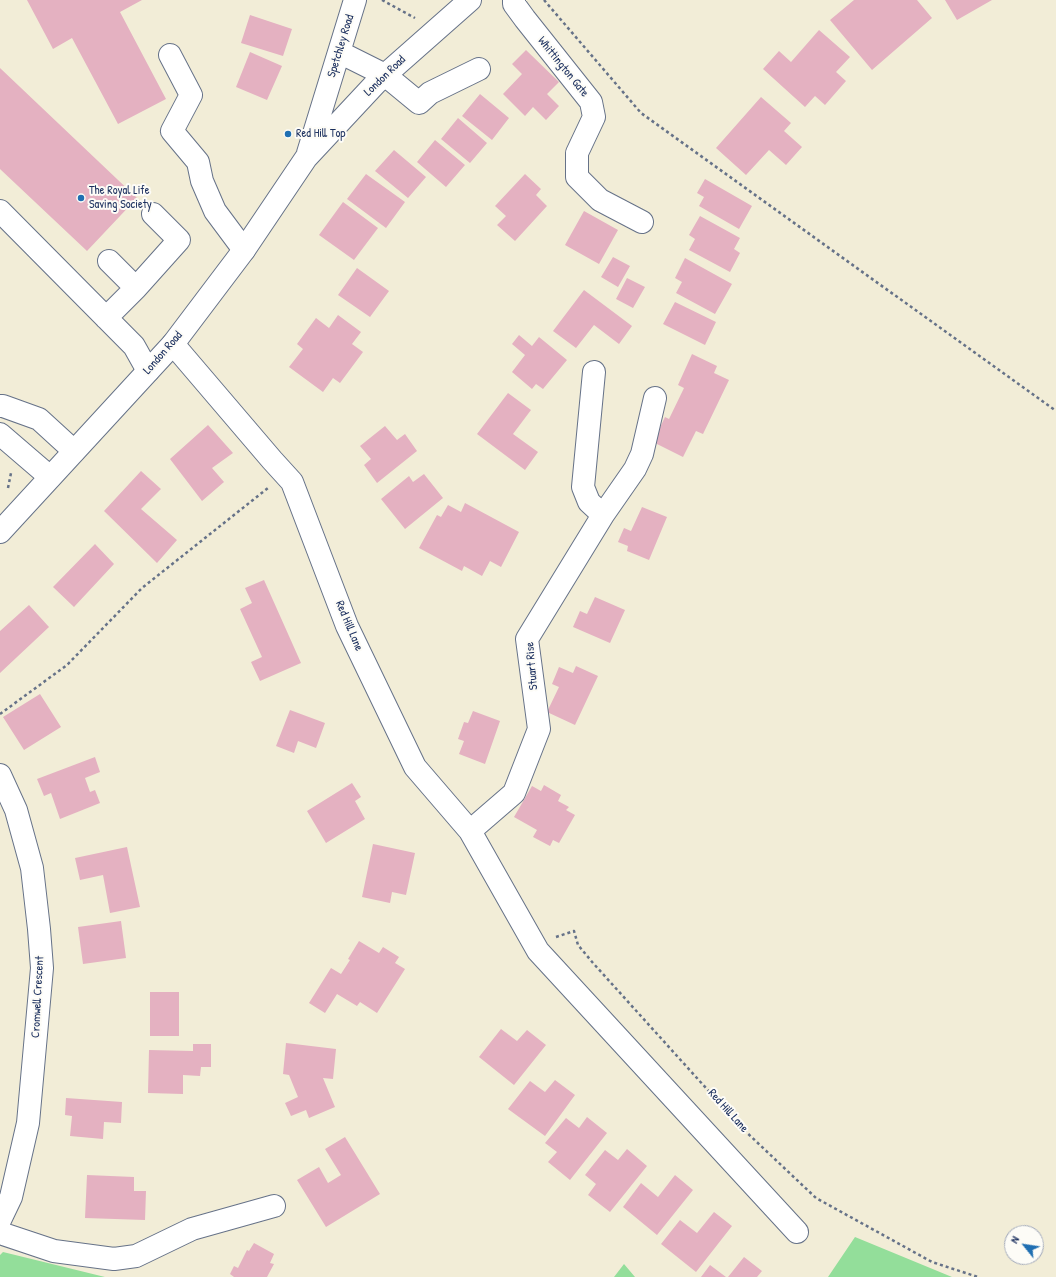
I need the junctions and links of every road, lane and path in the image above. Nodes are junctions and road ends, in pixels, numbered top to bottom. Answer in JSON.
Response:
{"nodes":[{"id":1,"x":355,"y":0,"type":"edge"},
{"id":2,"x":382,"y":0,"type":"edge"},
{"id":3,"x":470,"y":0,"type":"edge"},
{"id":4,"x":514,"y":0,"type":"edge"},
{"id":5,"x":544,"y":0,"type":"edge"},
{"id":6,"x":435,"y":29,"type":"junction"},
{"id":7,"x":339,"y":52,"type":"junction"},
{"id":8,"x":170,"y":55,"type":"dead end"},
{"id":9,"x":479,"y":69,"type":"dead end"},
{"id":10,"x":385,"y":75,"type":"junction"},
{"id":11,"x":326,"y":93,"type":"joint"},
{"id":12,"x":306,"y":158,"type":"junction"},
{"id":13,"x":0,"y":211,"type":"edge"},
{"id":14,"x":153,"y":214,"type":"dead end"},
{"id":15,"x":642,"y":222,"type":"dead end"},
{"id":16,"x":244,"y":250,"type":"junction"},
{"id":17,"x":109,"y":261,"type":"dead end"},
{"id":18,"x":136,"y":288,"type":"junction"},
{"id":19,"x":106,"y":318,"type":"junction"},
{"id":20,"x":173,"y":344,"type":"junction"},
{"id":21,"x":148,"y":371,"type":"junction"},
{"id":22,"x":594,"y":372,"type":"dead end"},
{"id":23,"x":655,"y":398,"type":"dead end"},
{"id":24,"x":0,"y":406,"type":"edge"},
{"id":25,"x":1056,"y":411,"type":"edge"},
{"id":26,"x":0,"y":434,"type":"edge"},
{"id":27,"x":74,"y":451,"type":"junction"},
{"id":28,"x":50,"y":476,"type":"junction"},
{"id":29,"x":292,"y":482,"type":"junction"},
{"id":30,"x":608,"y":507,"type":"junction"},
{"id":31,"x":0,"y":532,"type":"edge"},
{"id":32,"x":0,"y":714,"type":"edge"},
{"id":33,"x":0,"y":775,"type":"edge"},
{"id":34,"x":470,"y":831,"type":"junction"},
{"id":35,"x":552,"y":939,"type":"dead end"},
{"id":36,"x":274,"y":1206,"type":"dead end"},
{"id":37,"x":0,"y":1220,"type":"edge"},
{"id":38,"x":797,"y":1232,"type":"dead end"},
{"id":39,"x":0,"y":1233,"type":"edge"},
{"id":40,"x":978,"y":1277,"type":"edge"}],
"edges":[{"from":1,"to":7,"type":"street","name":"Spetchley Road"},
{"from":2,"to":6,"type":"path"},
{"from":3,"to":6,"type":"street","name":"London Road"},
{"from":4,"to":15,"type":"street","name":"Whittington Gate"},
{"from":5,"to":25,"type":"path"},
{"from":6,"to":10,"type":"street","name":"London Road"},
{"from":7,"to":10,"type":"street"},
{"from":7,"to":11,"type":"street","name":"Spetchley Road"},
{"from":8,"to":16,"type":"street"},
{"from":9,"to":10,"type":"street"},
{"from":10,"to":12,"type":"street","name":"London Road"},
{"from":11,"to":12,"type":"street","name":"London Road"},
{"from":12,"to":16,"type":"street","name":"London Road"},
{"from":13,"to":19,"type":"street"},
{"from":14,"to":18,"type":"street"},
{"from":16,"to":20,"type":"street","name":"London Road"},
{"from":17,"to":18,"type":"street"},
{"from":18,"to":19,"type":"street"},
{"from":19,"to":21,"type":"street"},
{"from":20,"to":21,"type":"street","name":"London Road"},
{"from":20,"to":29,"type":"street","name":"Red Hill Lane"},
{"from":21,"to":27,"type":"street","name":"London Road"},
{"from":22,"to":30,"type":"street"},
{"from":23,"to":30,"type":"street","name":"Stuart Rise"},
{"from":24,"to":27,"type":"street"},
{"from":26,"to":28,"type":"street"},
{"from":27,"to":28,"type":"street","name":"London Road"},
{"from":28,"to":31,"type":"street","name":"London Road"},
{"from":29,"to":32,"type":"path"},
{"from":29,"to":34,"type":"street","name":"Red Hill Lane"},
{"from":30,"to":34,"type":"street","name":"Stuart Rise"},
{"from":33,"to":37,"type":"street","name":"Cromwell Crescent"},
{"from":34,"to":38,"type":"street","name":"Red Hill Lane"},
{"from":35,"to":40,"type":"path","name":"Red Hill Lane"},
{"from":36,"to":39,"type":"street"}]}
